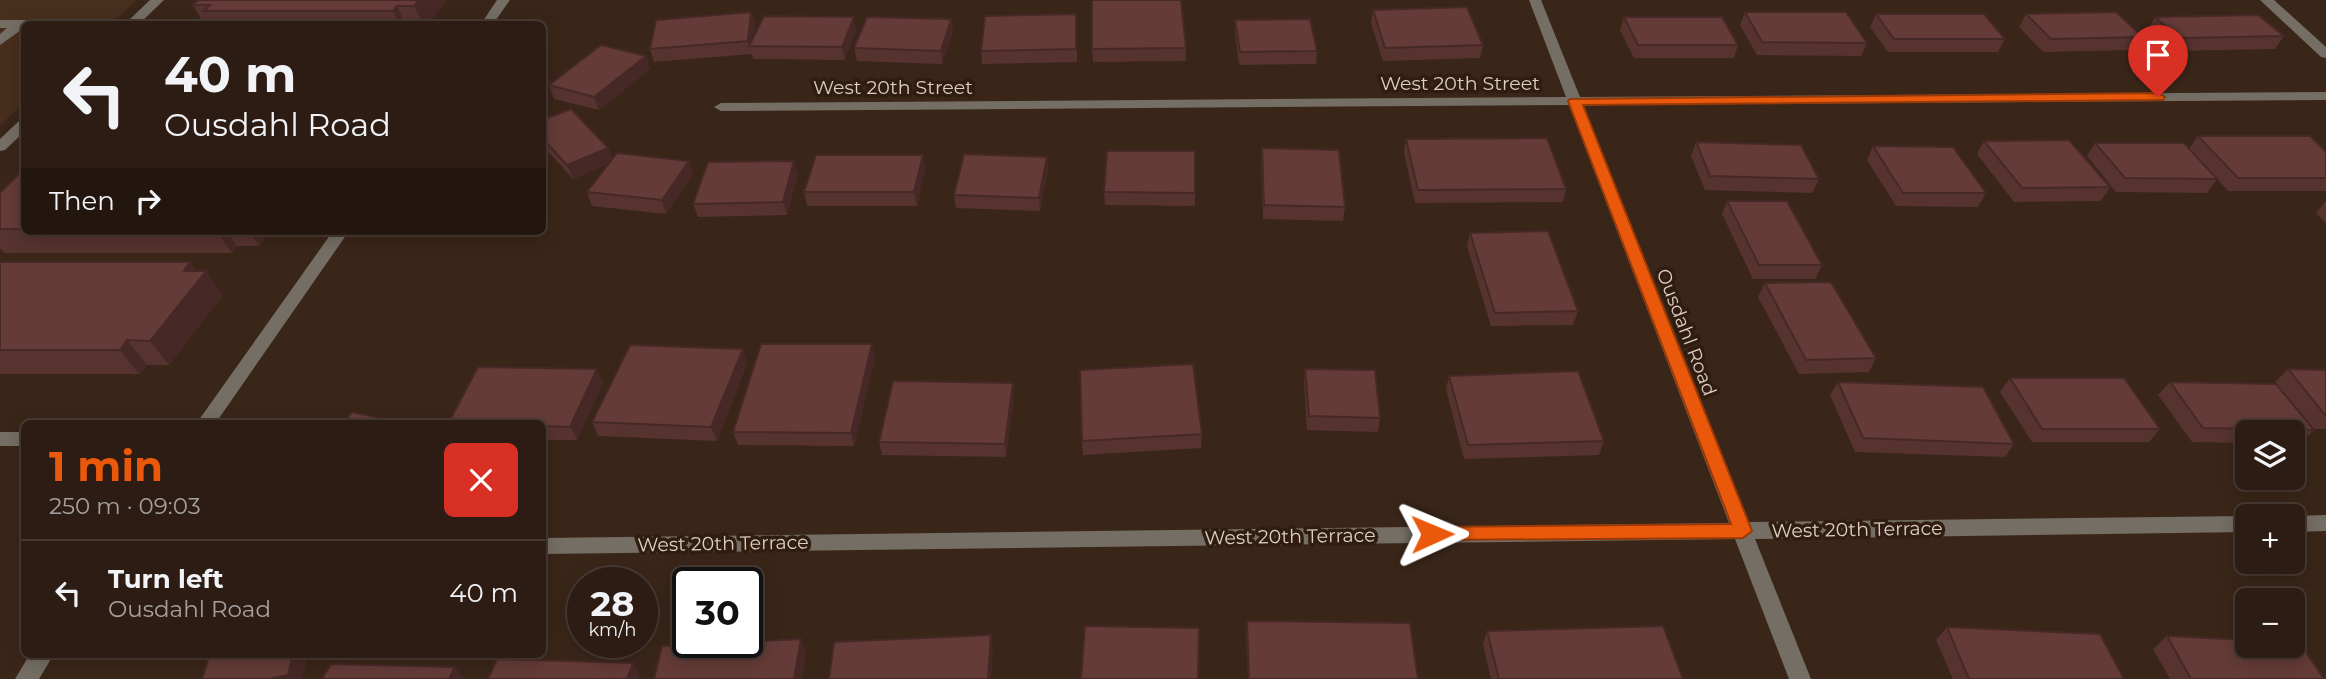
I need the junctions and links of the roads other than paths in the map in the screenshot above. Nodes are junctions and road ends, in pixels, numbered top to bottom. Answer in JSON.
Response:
{"nodes":[{"id":1,"x":158,"y":0,"type":"edge"},
{"id":2,"x":504,"y":0,"type":"edge"},
{"id":3,"x":1535,"y":0,"type":"edge"},
{"id":4,"x":2266,"y":0,"type":"edge"},
{"id":5,"x":135,"y":21,"type":"edge"},
{"id":6,"x":489,"y":21,"type":"edge"},
{"id":7,"x":0,"y":24,"type":"edge"},
{"id":8,"x":20,"y":24,"type":"joint"},
{"id":9,"x":0,"y":41,"type":"edge"},
{"id":10,"x":2326,"y":54,"type":"edge"},
{"id":11,"x":2326,"y":96,"type":"edge"},
{"id":12,"x":1575,"y":101,"type":"junction"},
{"id":13,"x":721,"y":107,"type":"dead end"},
{"id":14,"x":21,"y":127,"type":"edge"},
{"id":15,"x":2,"y":143,"type":"edge"},
{"id":16,"x":338,"y":235,"type":"edge"},
{"id":17,"x":208,"y":420,"type":"edge"},
{"id":18,"x":0,"y":439,"type":"edge"},
{"id":19,"x":21,"y":439,"type":"edge"},
{"id":20,"x":2326,"y":523,"type":"edge"},
{"id":21,"x":2235,"y":524,"type":"edge"},
{"id":22,"x":2305,"y":524,"type":"edge"},
{"id":23,"x":1743,"y":531,"type":"junction"},
{"id":24,"x":546,"y":546,"type":"edge"},
{"id":25,"x":40,"y":658,"type":"edge"},
{"id":26,"x":26,"y":679,"type":"edge"},
{"id":27,"x":1800,"y":679,"type":"edge"}],
"edges":[{"from":1,"to":5,"type":"street"},
{"from":2,"to":6,"type":"street"},
{"from":3,"to":12,"type":"street","name":"Ousdahl Road"},
{"from":4,"to":10,"type":"street"},
{"from":7,"to":8,"type":"street"},
{"from":8,"to":9,"type":"street"},
{"from":11,"to":12,"type":"street","name":"West 20th Street"},
{"from":12,"to":13,"type":"street","name":"West 20th Street"},
{"from":12,"to":23,"type":"street","name":"Ousdahl Road"},
{"from":14,"to":15,"type":"street"},
{"from":16,"to":17,"type":"street"},
{"from":18,"to":19,"type":"street"},
{"from":20,"to":22,"type":"street"},
{"from":21,"to":23,"type":"street","name":"West 20th Terrace"},
{"from":23,"to":24,"type":"street","name":"West 20th Terrace"},
{"from":23,"to":27,"type":"street","name":"Ousdahl Road"},
{"from":25,"to":26,"type":"street"}]}
